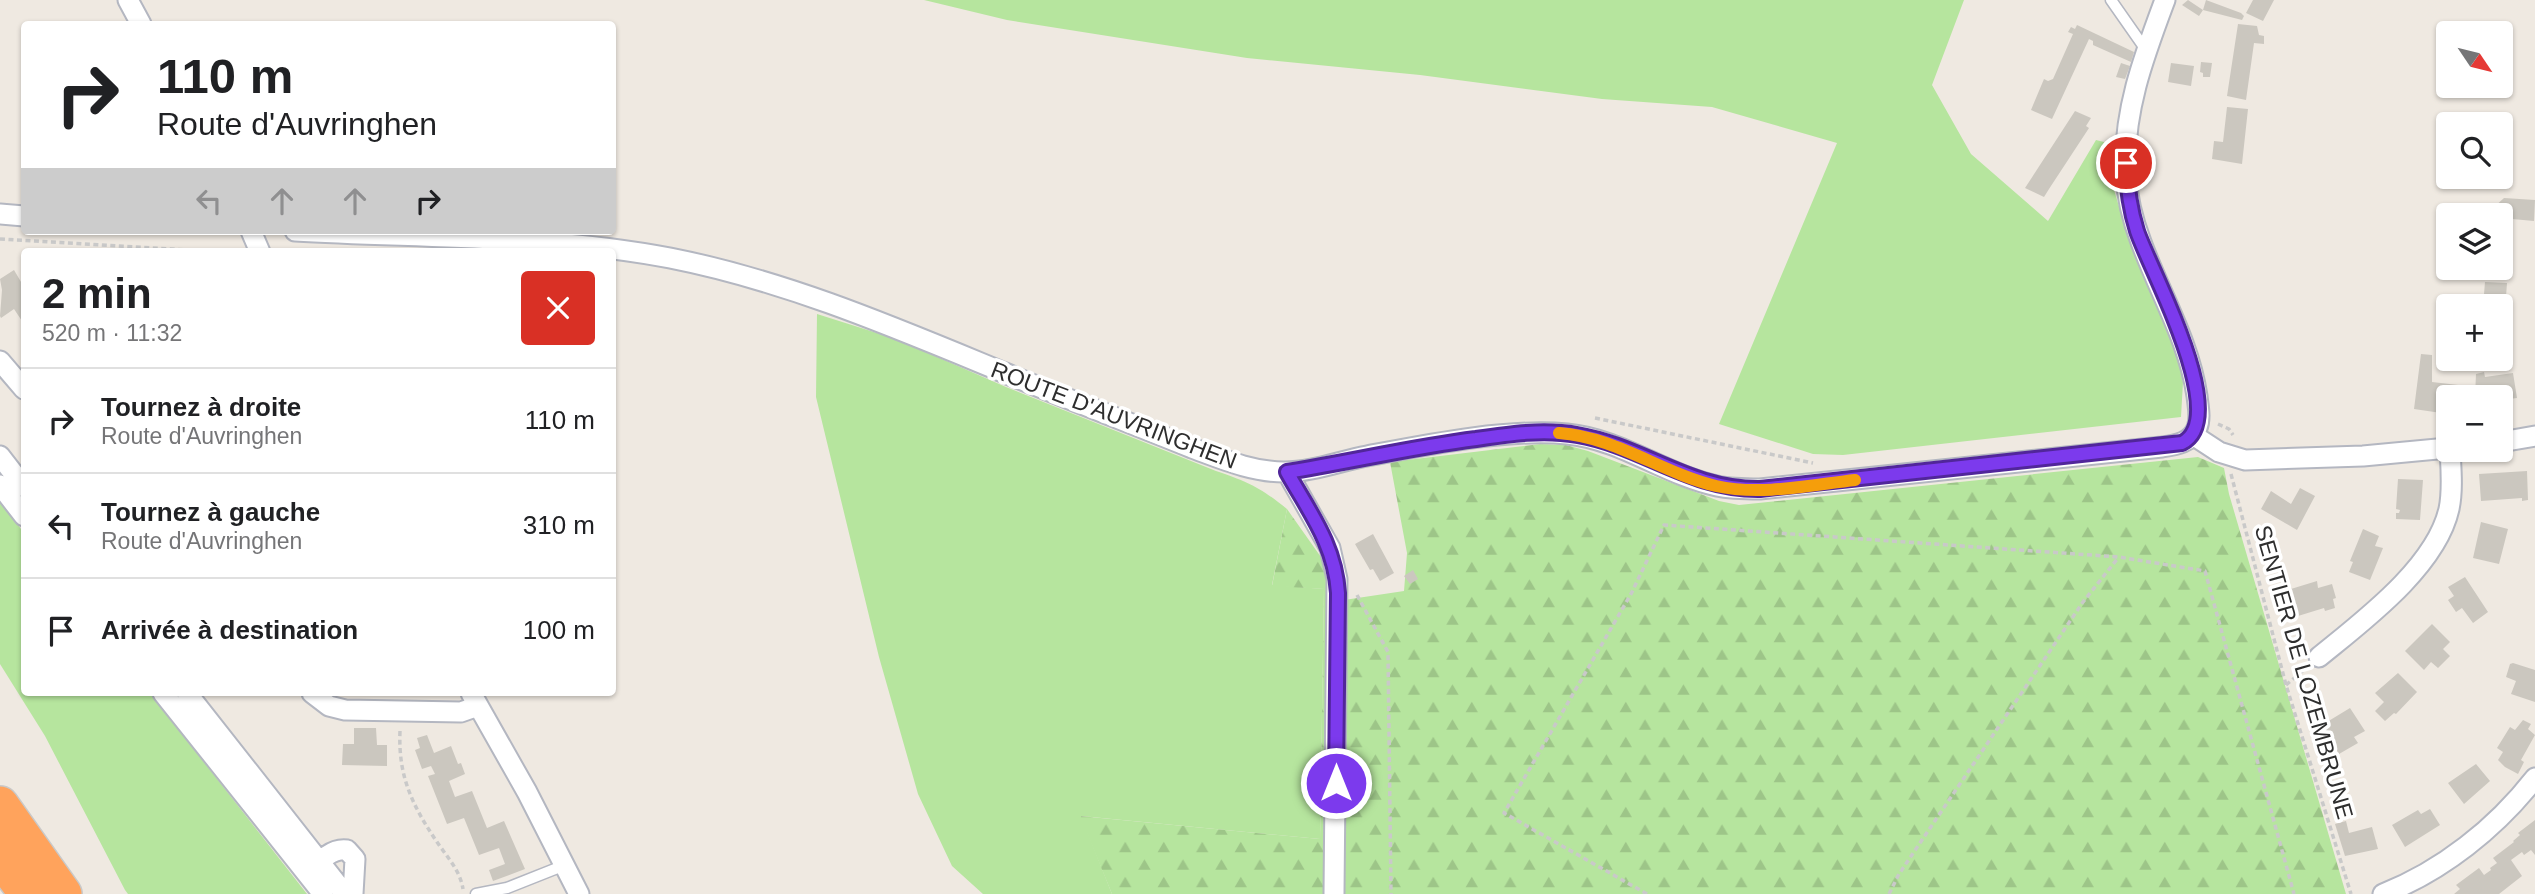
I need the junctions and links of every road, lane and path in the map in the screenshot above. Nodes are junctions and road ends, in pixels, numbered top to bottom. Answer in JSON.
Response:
{"nodes":[{"id":1,"x":128,"y":0,"type":"edge"},
{"id":2,"x":2112,"y":0,"type":"edge"},
{"id":3,"x":2165,"y":0,"type":"edge"},
{"id":4,"x":139,"y":21,"type":"edge"},
{"id":5,"x":2146,"y":50,"type":"junction"},
{"id":6,"x":0,"y":214,"type":"edge"},
{"id":7,"x":21,"y":216,"type":"edge"},
{"id":8,"x":374,"y":235,"type":"edge"},
{"id":9,"x":0,"y":239,"type":"edge"},
{"id":10,"x":153,"y":248,"type":"edge"},
{"id":11,"x":596,"y":248,"type":"edge"},
{"id":12,"x":616,"y":250,"type":"edge"},
{"id":13,"x":0,"y":361,"type":"edge"},
{"id":14,"x":21,"y":386,"type":"edge"},
{"id":15,"x":1590,"y":417,"type":"dead end"},
{"id":16,"x":2193,"y":435,"type":"junction"},
{"id":17,"x":2535,"y":436,"type":"edge"},
{"id":18,"x":2513,"y":440,"type":"edge"},
{"id":19,"x":2436,"y":450,"type":"edge"},
{"id":20,"x":0,"y":456,"type":"edge"},
{"id":21,"x":2231,"y":457,"type":"junction"},
{"id":22,"x":2449,"y":462,"type":"edge"},
{"id":23,"x":1817,"y":463,"type":"dead end"},
{"id":24,"x":1287,"y":472,"type":"junction"},
{"id":25,"x":21,"y":483,"type":"edge"},
{"id":26,"x":0,"y":485,"type":"edge"},
{"id":27,"x":21,"y":512,"type":"edge"},
{"id":28,"x":2119,"y":556,"type":"junction"},
{"id":29,"x":1356,"y":593,"type":"dead end"},
{"id":30,"x":2319,"y":657,"type":"joint"},
{"id":31,"x":2286,"y":685,"type":"junction"},
{"id":32,"x":166,"y":696,"type":"edge"},
{"id":33,"x":189,"y":696,"type":"edge"},
{"id":34,"x":315,"y":696,"type":"edge"},
{"id":35,"x":475,"y":699,"type":"edge"},
{"id":36,"x":401,"y":711,"type":"junction"},
{"id":37,"x":2535,"y":778,"type":"edge"},
{"id":38,"x":0,"y":805,"type":"edge"},
{"id":39,"x":0,"y":856,"type":"edge"},
{"id":40,"x":565,"y":865,"type":"junction"},
{"id":41,"x":314,"y":869,"type":"junction"},
{"id":42,"x":28,"y":894,"type":"edge"},
{"id":43,"x":63,"y":894,"type":"edge"},
{"id":44,"x":323,"y":894,"type":"edge"},
{"id":45,"x":345,"y":894,"type":"edge"},
{"id":46,"x":353,"y":894,"type":"edge"},
{"id":47,"x":464,"y":894,"type":"edge"},
{"id":48,"x":476,"y":894,"type":"edge"},
{"id":49,"x":579,"y":894,"type":"edge"},
{"id":50,"x":1334,"y":894,"type":"edge"},
{"id":51,"x":1391,"y":894,"type":"edge"},
{"id":52,"x":1647,"y":894,"type":"edge"},
{"id":53,"x":1889,"y":894,"type":"edge"},
{"id":54,"x":2294,"y":894,"type":"edge"},
{"id":55,"x":2351,"y":894,"type":"edge"},
{"id":56,"x":2383,"y":894,"type":"edge"}],
"edges":[{"from":1,"to":4,"type":"street"},
{"from":2,"to":5,"type":"lane"},
{"from":3,"to":5,"type":"street"},
{"from":5,"to":16,"type":"street"},
{"from":6,"to":7,"type":"street"},
{"from":8,"to":11,"type":"street","name":"ROUTE D'AUVRINGHEN"},
{"from":9,"to":10,"type":"path"},
{"from":12,"to":24,"type":"street","name":"ROUTE D'AUVRINGHEN"},
{"from":13,"to":14,"type":"street"},
{"from":15,"to":23,"type":"path"},
{"from":16,"to":21,"type":"street"},
{"from":16,"to":24,"type":"street","name":"ROUTE D'AUVRINGHEN"},
{"from":17,"to":18,"type":"street"},
{"from":19,"to":21,"type":"street"},
{"from":20,"to":25,"type":"street"},
{"from":21,"to":31,"type":"path","name":"SENTIER DE LOZEMBRUNE"},
{"from":22,"to":30,"type":"street"},
{"from":24,"to":50,"type":"street"},
{"from":26,"to":27,"type":"street"},
{"from":28,"to":52,"type":"path"},
{"from":28,"to":53,"type":"path"},
{"from":28,"to":54,"type":"path"},
{"from":29,"to":51,"type":"path"},
{"from":30,"to":31,"type":"path"},
{"from":31,"to":55,"type":"path","name":"SENTIER DE LOZEMBRUNE"},
{"from":32,"to":41,"type":"street"},
{"from":33,"to":41,"type":"street"},
{"from":34,"to":36,"type":"street"},
{"from":35,"to":36,"type":"street"},
{"from":35,"to":40,"type":"street"},
{"from":36,"to":47,"type":"path"},
{"from":37,"to":56,"type":"street"},
{"from":38,"to":43,"type":"highway"},
{"from":39,"to":42,"type":"highway"},
{"from":40,"to":48,"type":"lane"},
{"from":40,"to":49,"type":"street"},
{"from":41,"to":44,"type":"street"},
{"from":41,"to":45,"type":"street"},
{"from":41,"to":46,"type":"street"}]}
